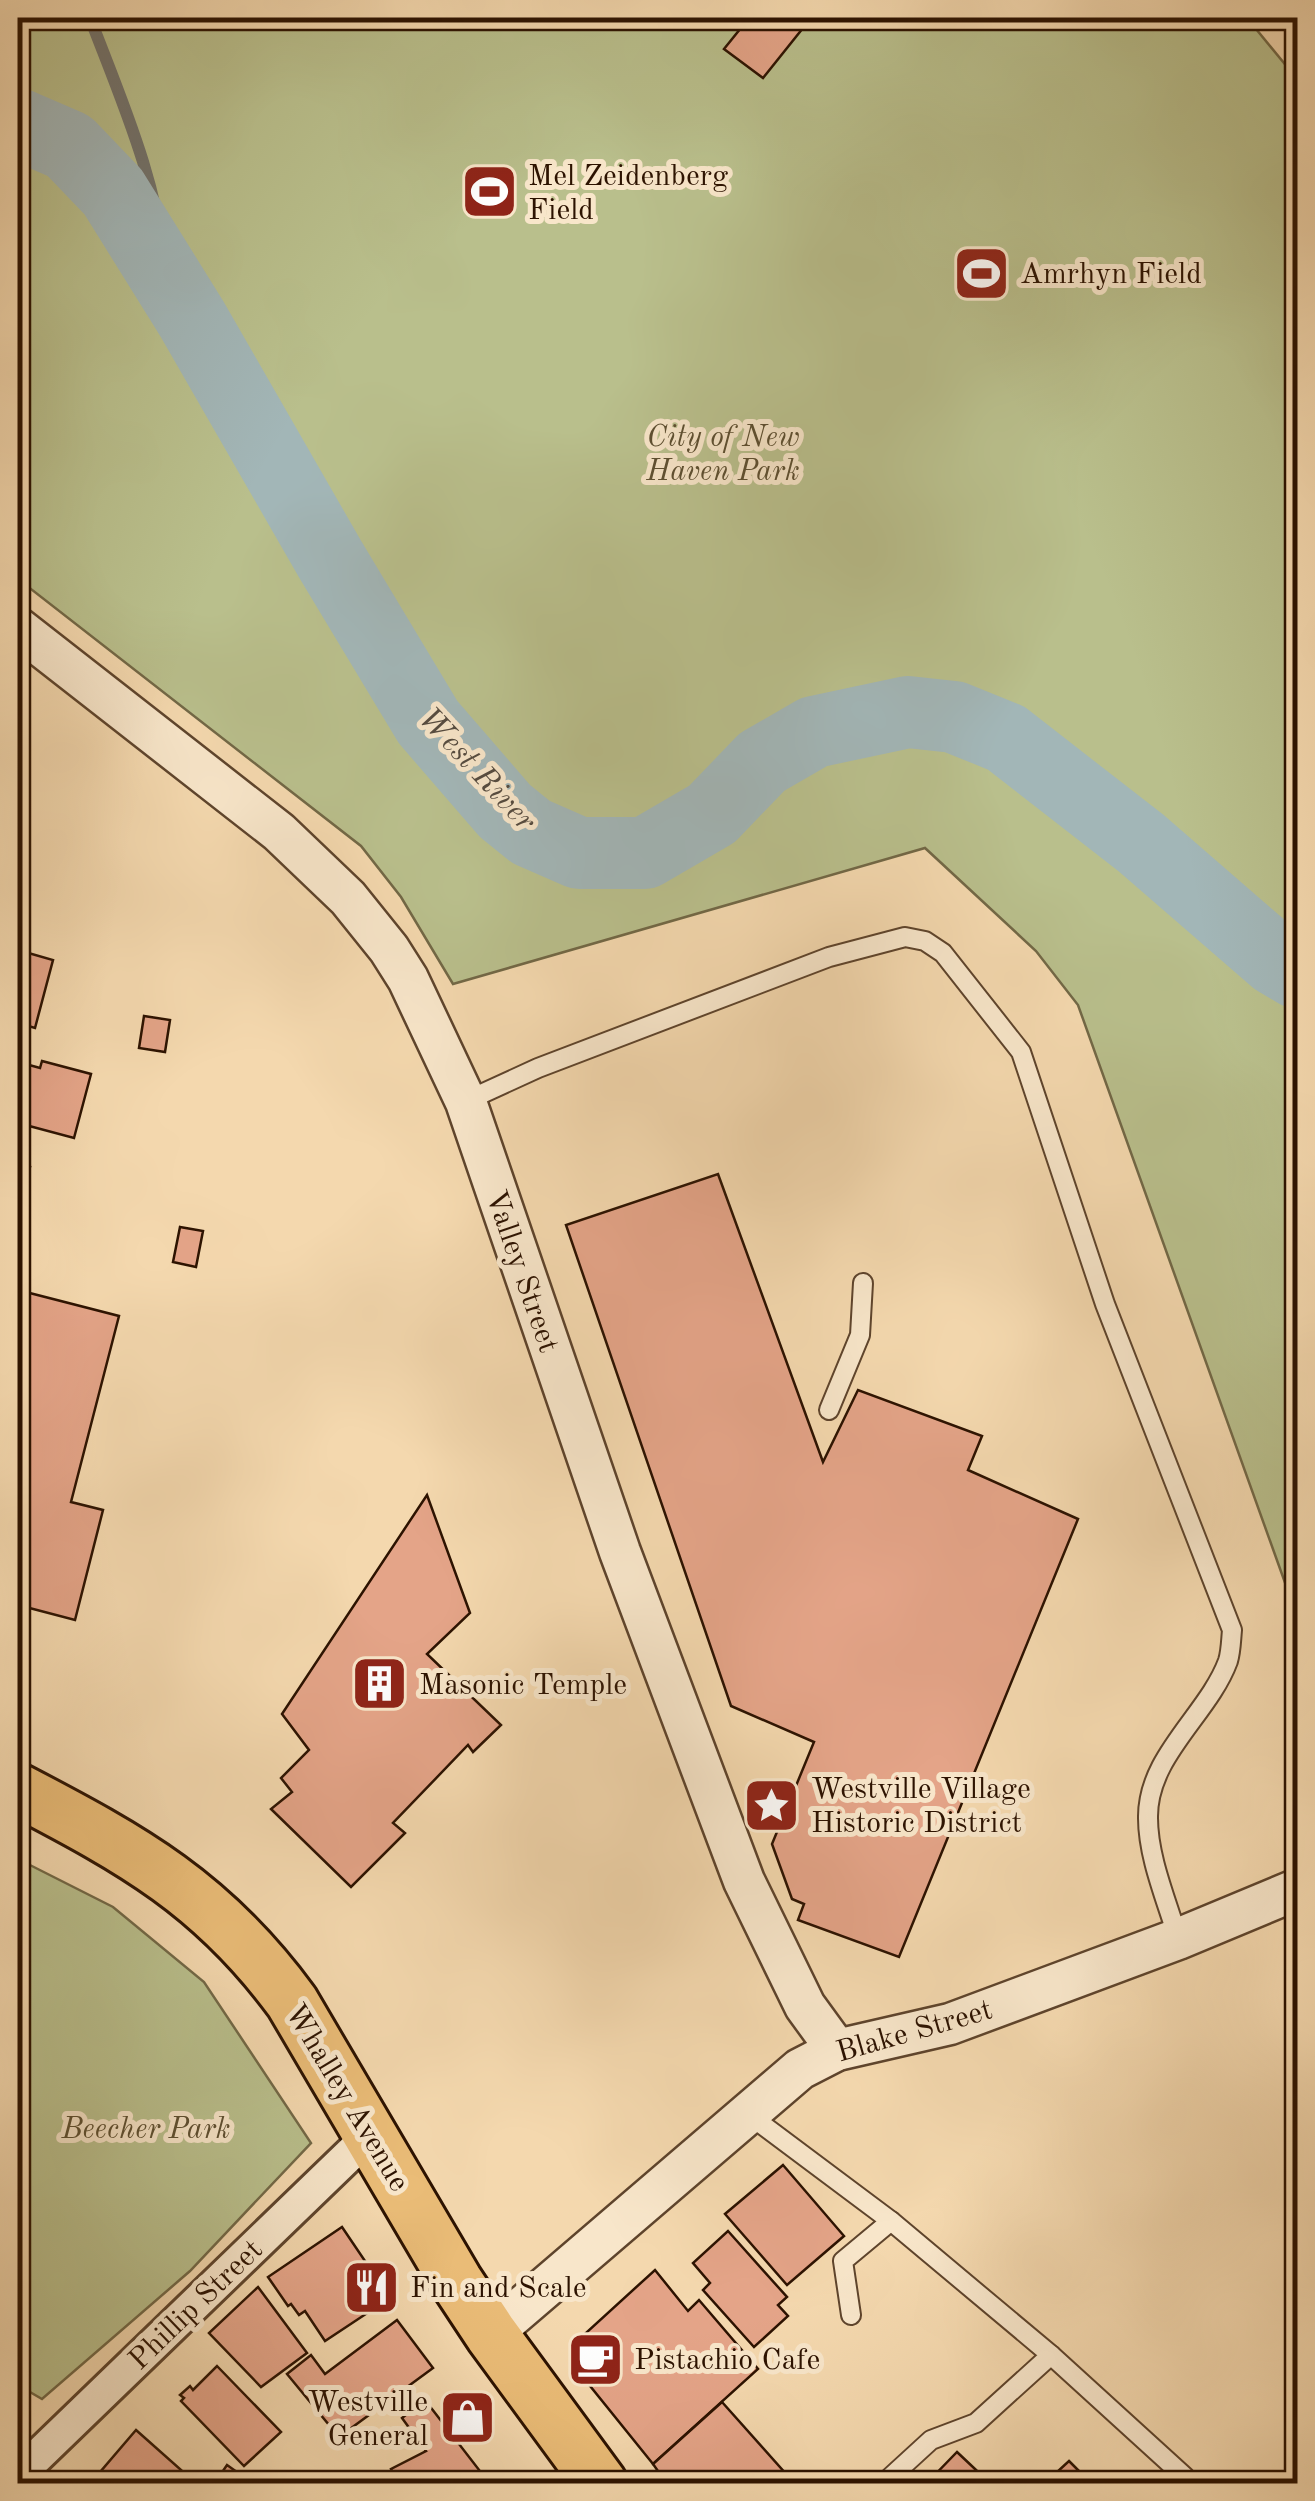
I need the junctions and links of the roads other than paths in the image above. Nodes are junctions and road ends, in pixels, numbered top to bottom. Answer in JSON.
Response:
{"nodes":[{"id":1,"x":18,"y":628,"type":"edge"},
{"id":2,"x":466,"y":1102,"type":"junction"},
{"id":3,"x":863,"y":1283,"type":"dead end"},
{"id":4,"x":829,"y":1410,"type":"dead end"},
{"id":5,"x":18,"y":1790,"type":"edge"},
{"id":6,"x":1280,"y":1896,"type":"edge"},
{"id":7,"x":1178,"y":1939,"type":"junction"},
{"id":8,"x":837,"y":2050,"type":"junction"},
{"id":9,"x":748,"y":2114,"type":"junction"},
{"id":10,"x":372,"y":2133,"type":"junction"},
{"id":11,"x":891,"y":2221,"type":"junction"},
{"id":12,"x":851,"y":2315,"type":"dead end"},
{"id":13,"x":491,"y":2334,"type":"junction"},
{"id":14,"x":1051,"y":2355,"type":"junction"},
{"id":15,"x":18,"y":2475,"type":"edge"},
{"id":16,"x":1185,"y":2478,"type":"dead end"},
{"id":17,"x":601,"y":2484,"type":"edge"},
{"id":18,"x":883,"y":2484,"type":"edge"}],
"edges":[{"from":1,"to":2,"type":"street","name":"Valley Street"},
{"from":2,"to":7,"type":"lane"},
{"from":2,"to":8,"type":"street","name":"Valley Street"},
{"from":3,"to":4,"type":"lane"},
{"from":5,"to":10,"type":"main road","name":"Whalley Avenue"},
{"from":6,"to":7,"type":"street","name":"Blake Street"},
{"from":7,"to":8,"type":"street","name":"Blake Street"},
{"from":8,"to":9,"type":"street","name":"Blake Street"},
{"from":9,"to":11,"type":"lane"},
{"from":9,"to":13,"type":"street","name":"Blake Street"},
{"from":10,"to":13,"type":"main road","name":"Whalley Avenue"},
{"from":10,"to":15,"type":"street","name":"Phillip Street"},
{"from":11,"to":12,"type":"lane"},
{"from":11,"to":14,"type":"lane"},
{"from":13,"to":17,"type":"main road","name":"Whalley Avenue"},
{"from":14,"to":16,"type":"lane"},
{"from":14,"to":18,"type":"lane"}]}
